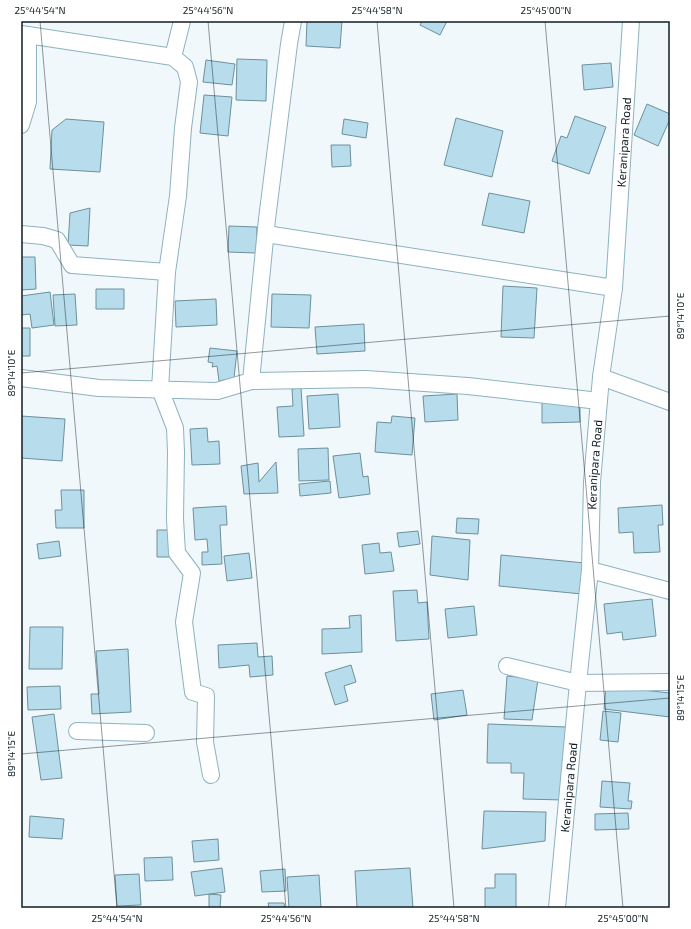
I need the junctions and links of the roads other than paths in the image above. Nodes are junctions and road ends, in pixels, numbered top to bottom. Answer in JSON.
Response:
{"nodes":[{"id":1,"x":182,"y":21,"type":"edge"},
{"id":2,"x":293,"y":21,"type":"edge"},
{"id":3,"x":630,"y":21,"type":"edge"},
{"id":4,"x":25,"y":35,"type":"edge"},
{"id":5,"x":173,"y":57,"type":"junction"},
{"id":6,"x":21,"y":126,"type":"edge"},
{"id":7,"x":21,"y":234,"type":"edge"},
{"id":8,"x":266,"y":234,"type":"junction"},
{"id":9,"x":167,"y":272,"type":"junction"},
{"id":10,"x":614,"y":288,"type":"junction"},
{"id":11,"x":601,"y":376,"type":"junction"},
{"id":12,"x":21,"y":378,"type":"edge"},
{"id":13,"x":251,"y":380,"type":"junction"},
{"id":14,"x":160,"y":389,"type":"junction"},
{"id":15,"x":599,"y":401,"type":"junction"},
{"id":16,"x":670,"y":402,"type":"edge"},
{"id":17,"x":590,"y":570,"type":"junction"},
{"id":18,"x":670,"y":591,"type":"edge"},
{"id":19,"x":507,"y":666,"type":"dead end"},
{"id":20,"x":670,"y":682,"type":"edge"},
{"id":21,"x":578,"y":684,"type":"junction"},
{"id":22,"x":77,"y":731,"type":"dead end"},
{"id":23,"x":146,"y":733,"type":"dead end"},
{"id":24,"x":211,"y":775,"type":"dead end"},
{"id":25,"x":557,"y":908,"type":"edge"}],
"edges":[{"from":1,"to":5,"type":"street"},
{"from":2,"to":8,"type":"street"},
{"from":3,"to":10,"type":"street","name":"Keranipara Road"},
{"from":4,"to":5,"type":"street"},
{"from":4,"to":6,"type":"street"},
{"from":5,"to":9,"type":"street"},
{"from":7,"to":9,"type":"street"},
{"from":8,"to":10,"type":"street"},
{"from":8,"to":13,"type":"street"},
{"from":9,"to":14,"type":"street"},
{"from":10,"to":11,"type":"street","name":"Keranipara Road"},
{"from":11,"to":15,"type":"street","name":"Keranipara Road"},
{"from":11,"to":16,"type":"street"},
{"from":12,"to":14,"type":"street"},
{"from":13,"to":14,"type":"street"},
{"from":13,"to":15,"type":"street"},
{"from":14,"to":24,"type":"street"},
{"from":15,"to":17,"type":"street","name":"Keranipara Road"},
{"from":17,"to":18,"type":"street"},
{"from":17,"to":21,"type":"street","name":"Keranipara Road"},
{"from":19,"to":21,"type":"street"},
{"from":20,"to":21,"type":"street"},
{"from":21,"to":25,"type":"street","name":"Keranipara Road"},
{"from":22,"to":23,"type":"street"}]}
